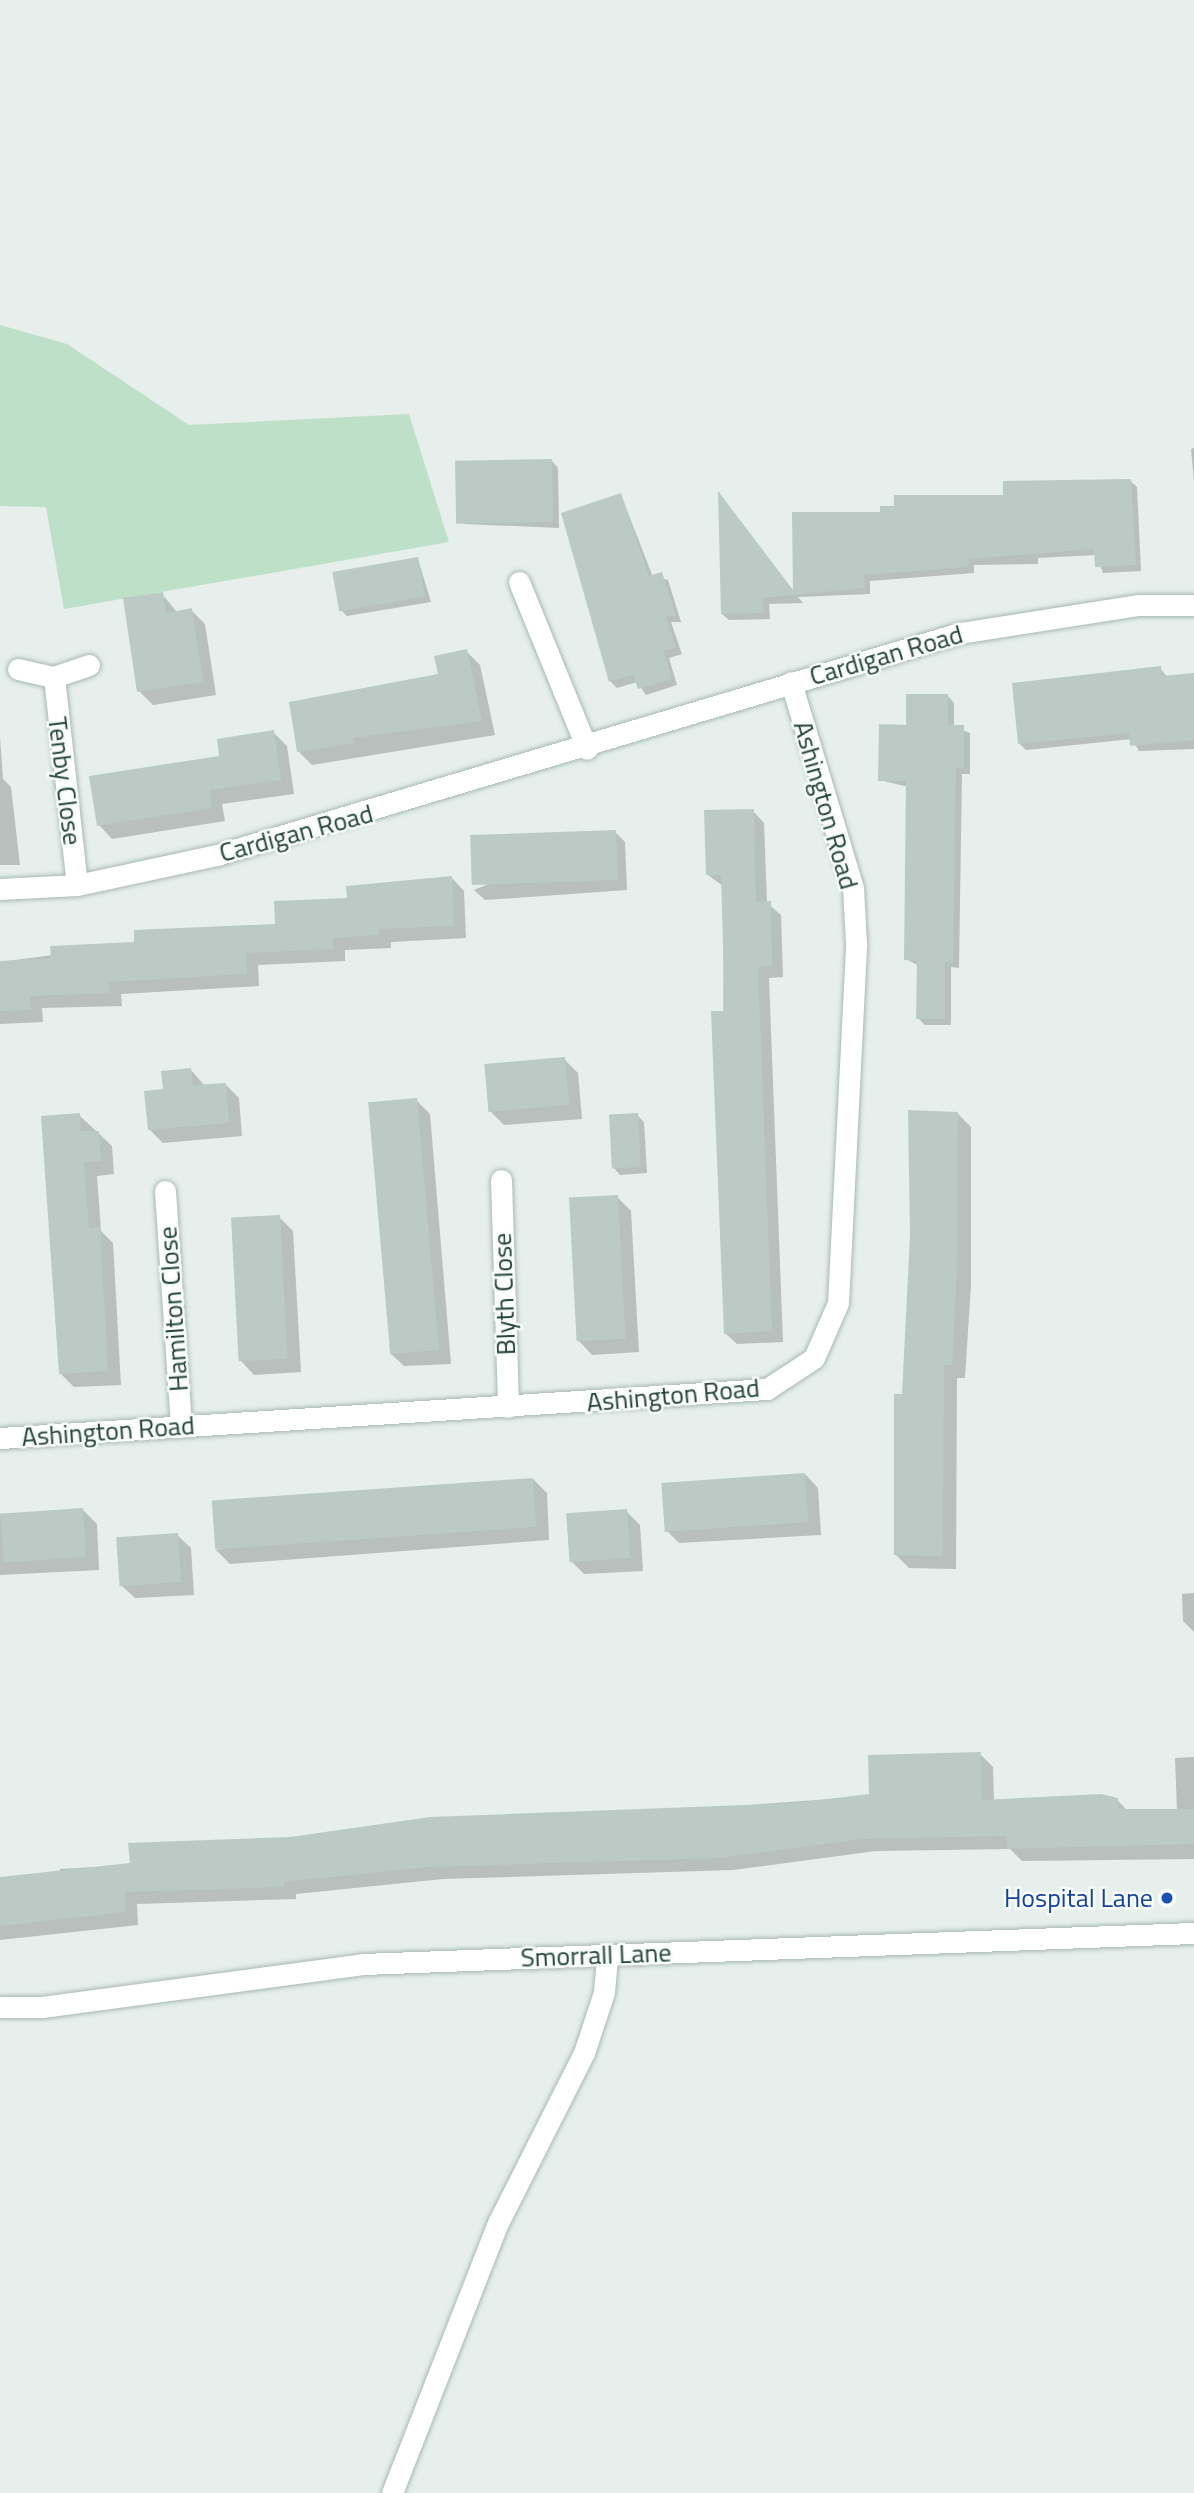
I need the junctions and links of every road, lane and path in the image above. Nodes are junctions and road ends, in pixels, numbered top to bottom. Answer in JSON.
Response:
{"nodes":[{"id":1,"x":519,"y":582,"type":"dead end"},
{"id":2,"x":1194,"y":605,"type":"edge"},
{"id":3,"x":89,"y":665,"type":"dead end"},
{"id":4,"x":18,"y":669,"type":"dead end"},
{"id":5,"x":54,"y":677,"type":"junction"},
{"id":6,"x":791,"y":682,"type":"junction"},
{"id":7,"x":587,"y":749,"type":"junction"},
{"id":8,"x":76,"y":885,"type":"junction"},
{"id":9,"x":0,"y":889,"type":"edge"},
{"id":10,"x":500,"y":1180,"type":"dead end"},
{"id":11,"x":164,"y":1191,"type":"dead end"},
{"id":12,"x":508,"y":1407,"type":"junction"},
{"id":13,"x":181,"y":1426,"type":"junction"},
{"id":14,"x":0,"y":1438,"type":"edge"},
{"id":15,"x":1194,"y":1933,"type":"edge"},
{"id":16,"x":607,"y":1955,"type":"junction"},
{"id":17,"x":0,"y":2007,"type":"edge"},
{"id":18,"x":392,"y":2493,"type":"edge"}],
"edges":[{"from":1,"to":7,"type":"street"},
{"from":2,"to":6,"type":"street","name":"Cardigan Road"},
{"from":3,"to":5,"type":"street"},
{"from":4,"to":5,"type":"street"},
{"from":5,"to":8,"type":"street","name":"Tenby Close"},
{"from":6,"to":7,"type":"street","name":"Cardigan Road"},
{"from":6,"to":12,"type":"street","name":"Ashington Road"},
{"from":7,"to":8,"type":"street","name":"Cardigan Road"},
{"from":8,"to":9,"type":"street","name":"Cardigan Road"},
{"from":10,"to":12,"type":"street","name":"Blyth Close"},
{"from":11,"to":13,"type":"street","name":"Hamilton Close"},
{"from":12,"to":13,"type":"street","name":"Ashington Road"},
{"from":13,"to":14,"type":"street","name":"Ashington Road"},
{"from":15,"to":16,"type":"street","name":"Smorrall Lane"},
{"from":16,"to":17,"type":"street","name":"Smorrall Lane"},
{"from":16,"to":18,"type":"street"}]}
